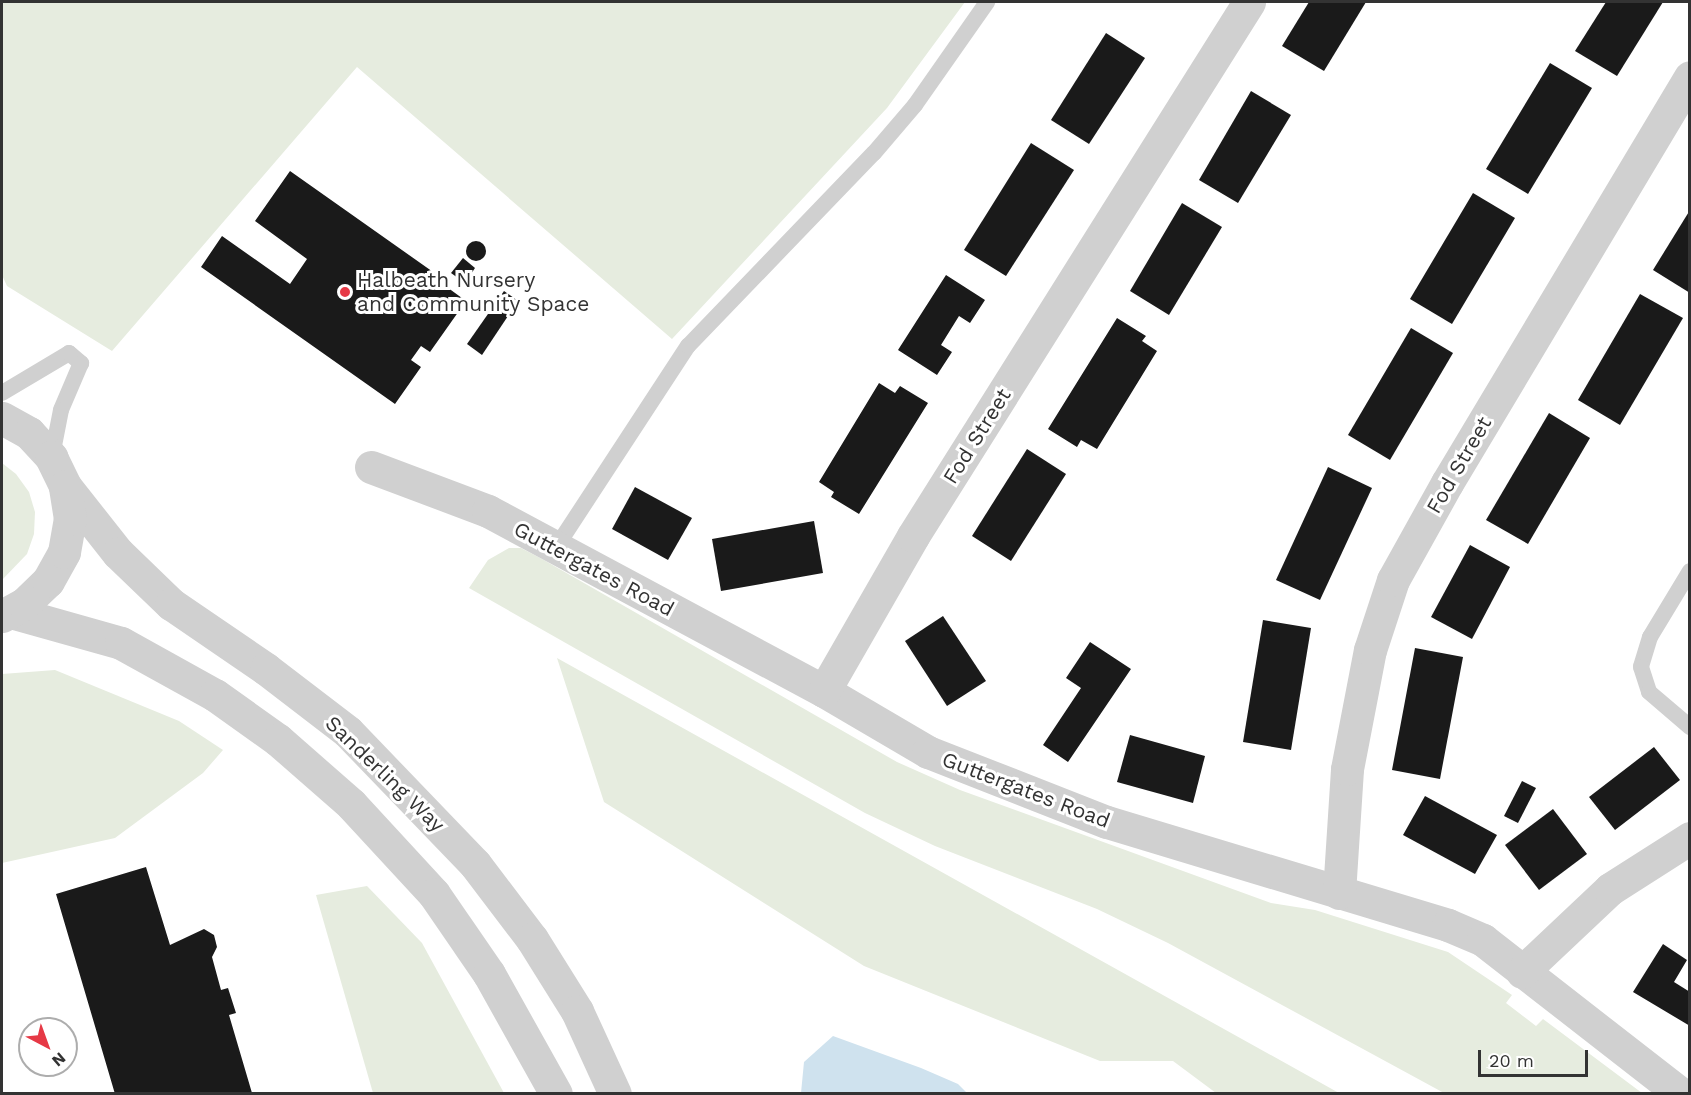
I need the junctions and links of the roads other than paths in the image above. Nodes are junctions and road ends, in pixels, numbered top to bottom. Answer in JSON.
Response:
{"nodes":[{"id":1,"x":987,"y":2,"type":"edge"},
{"id":2,"x":1249,"y":2,"type":"edge"},
{"id":3,"x":1689,"y":77,"type":"edge"},
{"id":4,"x":2,"y":393,"type":"edge"},
{"id":5,"x":2,"y":418,"type":"edge"},
{"id":6,"x":51,"y":457,"type":"junction"},
{"id":7,"x":371,"y":467,"type":"dead end"},
{"id":8,"x":65,"y":486,"type":"junction"},
{"id":9,"x":555,"y":549,"type":"junction"},
{"id":10,"x":1689,"y":571,"type":"edge"},
{"id":11,"x":6,"y":614,"type":"edge"},
{"id":12,"x":824,"y":691,"type":"junction"},
{"id":13,"x":1689,"y":728,"type":"edge"},
{"id":14,"x":1689,"y":838,"type":"edge"},
{"id":15,"x":1339,"y":893,"type":"junction"},
{"id":16,"x":1522,"y":972,"type":"junction"},
{"id":17,"x":556,"y":1094,"type":"edge"},
{"id":18,"x":615,"y":1094,"type":"edge"},
{"id":19,"x":1681,"y":1094,"type":"edge"}],
"edges":[{"from":1,"to":9,"type":"lane"},
{"from":2,"to":12,"type":"street","name":"Fod Street"},
{"from":3,"to":15,"type":"street","name":"Fod Street"},
{"from":4,"to":6,"type":"lane"},
{"from":5,"to":6,"type":"street","name":"Sanderling Way"},
{"from":6,"to":8,"type":"street","name":"Sanderling Way"},
{"from":7,"to":9,"type":"street","name":"Guttergates Road"},
{"from":8,"to":11,"type":"street","name":"Sanderling Way"},
{"from":8,"to":18,"type":"street","name":"Sanderling Way"},
{"from":9,"to":12,"type":"street","name":"Guttergates Road"},
{"from":10,"to":13,"type":"lane"},
{"from":11,"to":17,"type":"street","name":"Sanderling Way"},
{"from":12,"to":15,"type":"street","name":"Guttergates Road"},
{"from":14,"to":16,"type":"street"},
{"from":15,"to":16,"type":"street","name":"Guttergates Road"},
{"from":16,"to":19,"type":"street","name":"Guttergates Road"}]}
